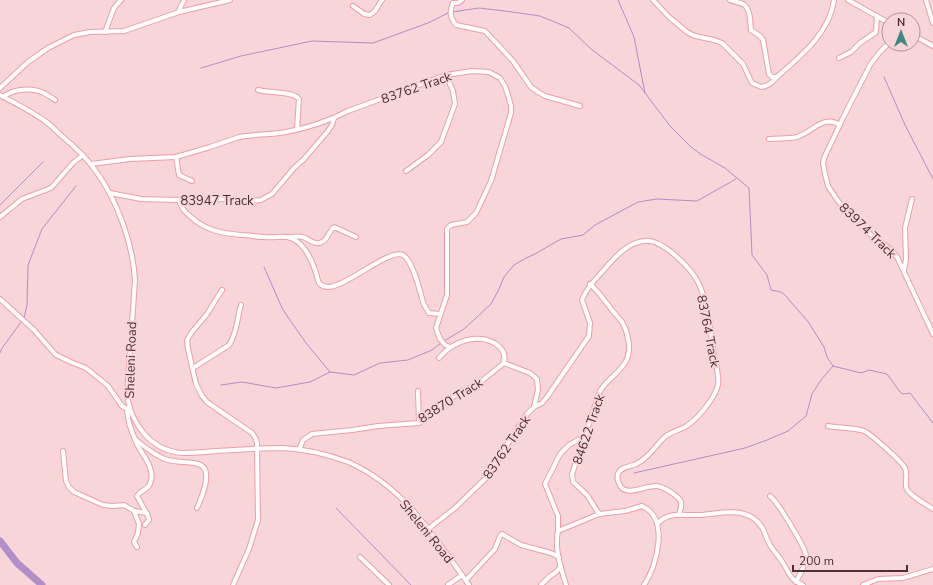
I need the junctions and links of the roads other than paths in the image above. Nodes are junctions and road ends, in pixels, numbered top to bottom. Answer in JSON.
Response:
{"nodes":[{"id":1,"x":121,"y":0,"type":"edge"},
{"id":2,"x":184,"y":0,"type":"edge"},
{"id":3,"x":230,"y":0,"type":"edge"},
{"id":4,"x":382,"y":0,"type":"edge"},
{"id":5,"x":462,"y":0,"type":"edge"},
{"id":6,"x":653,"y":0,"type":"edge"},
{"id":7,"x":730,"y":0,"type":"edge"},
{"id":8,"x":834,"y":0,"type":"edge"},
{"id":9,"x":848,"y":0,"type":"edge"},
{"id":10,"x":926,"y":0,"type":"edge"},
{"id":11,"x":353,"y":6,"type":"dead end"},
{"id":12,"x":179,"y":12,"type":"junction"},
{"id":13,"x":877,"y":16,"type":"junction"},
{"id":14,"x":881,"y":18,"type":"edge"},
{"id":15,"x":933,"y":23,"type":"edge"},
{"id":16,"x":105,"y":32,"type":"junction"},
{"id":17,"x":921,"y":39,"type":"edge"},
{"id":18,"x":933,"y":46,"type":"edge"},
{"id":19,"x":881,"y":51,"type":"edge"},
{"id":20,"x":838,"y":58,"type":"dead end"},
{"id":21,"x":446,"y":75,"type":"junction"},
{"id":22,"x":778,"y":76,"type":"junction"},
{"id":23,"x":0,"y":88,"type":"edge"},
{"id":24,"x":258,"y":90,"type":"dead end"},
{"id":25,"x":1,"y":96,"type":"edge"},
{"id":26,"x":55,"y":100,"type":"dead end"},
{"id":27,"x":580,"y":106,"type":"dead end"},
{"id":28,"x":334,"y":118,"type":"junction"},
{"id":29,"x":840,"y":125,"type":"junction"},
{"id":30,"x":297,"y":130,"type":"junction"},
{"id":31,"x":769,"y":139,"type":"dead end"},
{"id":32,"x":83,"y":155,"type":"junction"},
{"id":33,"x":176,"y":157,"type":"junction"},
{"id":34,"x":91,"y":164,"type":"junction"},
{"id":35,"x":406,"y":171,"type":"dead end"},
{"id":36,"x":192,"y":181,"type":"dead end"},
{"id":37,"x":110,"y":193,"type":"junction"},
{"id":38,"x":912,"y":199,"type":"dead end"},
{"id":39,"x":179,"y":200,"type":"junction"},
{"id":40,"x":0,"y":217,"type":"edge"},
{"id":41,"x":289,"y":237,"type":"junction"},
{"id":42,"x":356,"y":237,"type":"dead end"},
{"id":43,"x":904,"y":270,"type":"junction"},
{"id":44,"x":590,"y":284,"type":"junction"},
{"id":45,"x":222,"y":290,"type":"dead end"},
{"id":46,"x":0,"y":299,"type":"edge"},
{"id":47,"x":241,"y":305,"type":"dead end"},
{"id":48,"x":440,"y":314,"type":"junction"},
{"id":49,"x":933,"y":334,"type":"edge"},
{"id":50,"x":450,"y":347,"type":"junction"},
{"id":51,"x":439,"y":358,"type":"dead end"},
{"id":52,"x":504,"y":363,"type":"junction"},
{"id":53,"x":193,"y":368,"type":"junction"},
{"id":54,"x":418,"y":391,"type":"dead end"},
{"id":55,"x":534,"y":406,"type":"junction"},
{"id":56,"x":129,"y":411,"type":"junction"},
{"id":57,"x":419,"y":423,"type":"junction"},
{"id":58,"x":828,"y":426,"type":"dead end"},
{"id":59,"x":585,"y":436,"type":"junction"},
{"id":60,"x":136,"y":440,"type":"junction"},
{"id":61,"x":257,"y":449,"type":"junction"},
{"id":62,"x":299,"y":450,"type":"junction"},
{"id":63,"x":63,"y":451,"type":"dead end"},
{"id":64,"x":770,"y":496,"type":"dead end"},
{"id":65,"x":197,"y":508,"type":"dead end"},
{"id":66,"x":933,"y":509,"type":"edge"},
{"id":67,"x":134,"y":511,"type":"junction"},
{"id":68,"x":147,"y":513,"type":"junction"},
{"id":69,"x":599,"y":514,"type":"junction"},
{"id":70,"x":679,"y":514,"type":"junction"},
{"id":71,"x":658,"y":523,"type":"junction"},
{"id":72,"x":146,"y":525,"type":"dead end"},
{"id":73,"x":428,"y":530,"type":"junction"},
{"id":74,"x":558,"y":531,"type":"junction"},
{"id":75,"x":137,"y":547,"type":"dead end"},
{"id":76,"x":360,"y":556,"type":"dead end"},
{"id":77,"x":559,"y":557,"type":"junction"},
{"id":78,"x":561,"y":566,"type":"junction"},
{"id":79,"x":933,"y":569,"type":"edge"},
{"id":80,"x":462,"y":575,"type":"junction"},
{"id":81,"x":466,"y":580,"type":"junction"},
{"id":82,"x":796,"y":582,"type":"junction"},
{"id":83,"x":232,"y":585,"type":"edge"},
{"id":84,"x":389,"y":585,"type":"edge"},
{"id":85,"x":448,"y":585,"type":"edge"},
{"id":86,"x":469,"y":585,"type":"edge"},
{"id":87,"x":542,"y":585,"type":"edge"},
{"id":88,"x":566,"y":585,"type":"edge"},
{"id":89,"x":644,"y":585,"type":"edge"},
{"id":90,"x":803,"y":585,"type":"edge"},
{"id":91,"x":862,"y":585,"type":"edge"}],
"edges":[{"from":1,"to":16,"type":"street"},
{"from":2,"to":12,"type":"street"},
{"from":3,"to":12,"type":"street"},
{"from":4,"to":11,"type":"street"},
{"from":5,"to":27,"type":"street"},
{"from":6,"to":22,"type":"street"},
{"from":7,"to":22,"type":"street"},
{"from":8,"to":22,"type":"street"},
{"from":9,"to":13,"type":"street"},
{"from":10,"to":15,"type":"street"},
{"from":12,"to":16,"type":"street"},
{"from":13,"to":14,"type":"street"},
{"from":13,"to":20,"type":"street"},
{"from":16,"to":23,"type":"street"},
{"from":17,"to":18,"type":"street"},
{"from":19,"to":29,"type":"street","name":"83974 Track"},
{"from":21,"to":28,"type":"street","name":"83762 Track"},
{"from":21,"to":35,"type":"street"},
{"from":21,"to":48,"type":"street","name":"83762 Track"},
{"from":24,"to":30,"type":"street"},
{"from":25,"to":26,"type":"street"},
{"from":25,"to":32,"type":"street","name":"Sheleni Road"},
{"from":28,"to":30,"type":"street","name":"83762 Track"},
{"from":28,"to":39,"type":"street","name":"83947 Track"},
{"from":29,"to":31,"type":"street"},
{"from":29,"to":43,"type":"street","name":"83974 Track"},
{"from":30,"to":33,"type":"street","name":"83762 Track"},
{"from":32,"to":34,"type":"street","name":"Sheleni Road"},
{"from":32,"to":40,"type":"street"},
{"from":33,"to":34,"type":"street","name":"83762 Track"},
{"from":33,"to":36,"type":"street"},
{"from":34,"to":37,"type":"street","name":"Sheleni Road"},
{"from":37,"to":39,"type":"street","name":"83947 Track"},
{"from":37,"to":56,"type":"street","name":"Sheleni Road"},
{"from":38,"to":43,"type":"street"},
{"from":39,"to":41,"type":"street"},
{"from":41,"to":42,"type":"street"},
{"from":41,"to":48,"type":"street"},
{"from":43,"to":49,"type":"street","name":"83974 Track"},
{"from":44,"to":55,"type":"street","name":"83764 Track"},
{"from":44,"to":59,"type":"street","name":"84622 Track"},
{"from":44,"to":70,"type":"street","name":"83764 Track"},
{"from":45,"to":53,"type":"street"},
{"from":46,"to":56,"type":"street"},
{"from":47,"to":53,"type":"street"},
{"from":48,"to":50,"type":"street","name":"83762 Track"},
{"from":50,"to":51,"type":"street"},
{"from":50,"to":52,"type":"street"},
{"from":52,"to":55,"type":"street","name":"83762 Track"},
{"from":52,"to":57,"type":"street","name":"83870 Track"},
{"from":53,"to":61,"type":"street"},
{"from":54,"to":57,"type":"street"},
{"from":55,"to":73,"type":"street","name":"83762 Track"},
{"from":56,"to":60,"type":"street"},
{"from":56,"to":61,"type":"street","name":"Sheleni Road"},
{"from":57,"to":62,"type":"street","name":"83870 Track"},
{"from":58,"to":66,"type":"street"},
{"from":59,"to":69,"type":"street","name":"84622 Track"},
{"from":59,"to":74,"type":"street"},
{"from":60,"to":65,"type":"street"},
{"from":60,"to":68,"type":"street"},
{"from":61,"to":62,"type":"street","name":"Sheleni Road"},
{"from":61,"to":83,"type":"street"},
{"from":62,"to":73,"type":"street","name":"Sheleni Road"},
{"from":63,"to":67,"type":"street"},
{"from":64,"to":82,"type":"street"},
{"from":67,"to":68,"type":"street"},
{"from":67,"to":75,"type":"street"},
{"from":68,"to":72,"type":"street"},
{"from":69,"to":71,"type":"street"},
{"from":69,"to":74,"type":"street"},
{"from":70,"to":71,"type":"street"},
{"from":70,"to":82,"type":"street"},
{"from":71,"to":89,"type":"street"},
{"from":73,"to":80,"type":"street","name":"Sheleni Road"},
{"from":74,"to":77,"type":"street"},
{"from":76,"to":84,"type":"street"},
{"from":77,"to":78,"type":"street"},
{"from":77,"to":81,"type":"street"},
{"from":78,"to":87,"type":"street"},
{"from":78,"to":88,"type":"street"},
{"from":79,"to":91,"type":"street"},
{"from":80,"to":81,"type":"street","name":"Sheleni Road"},
{"from":80,"to":85,"type":"street"},
{"from":81,"to":86,"type":"street","name":"Sheleni Road"},
{"from":82,"to":90,"type":"street"}]}
